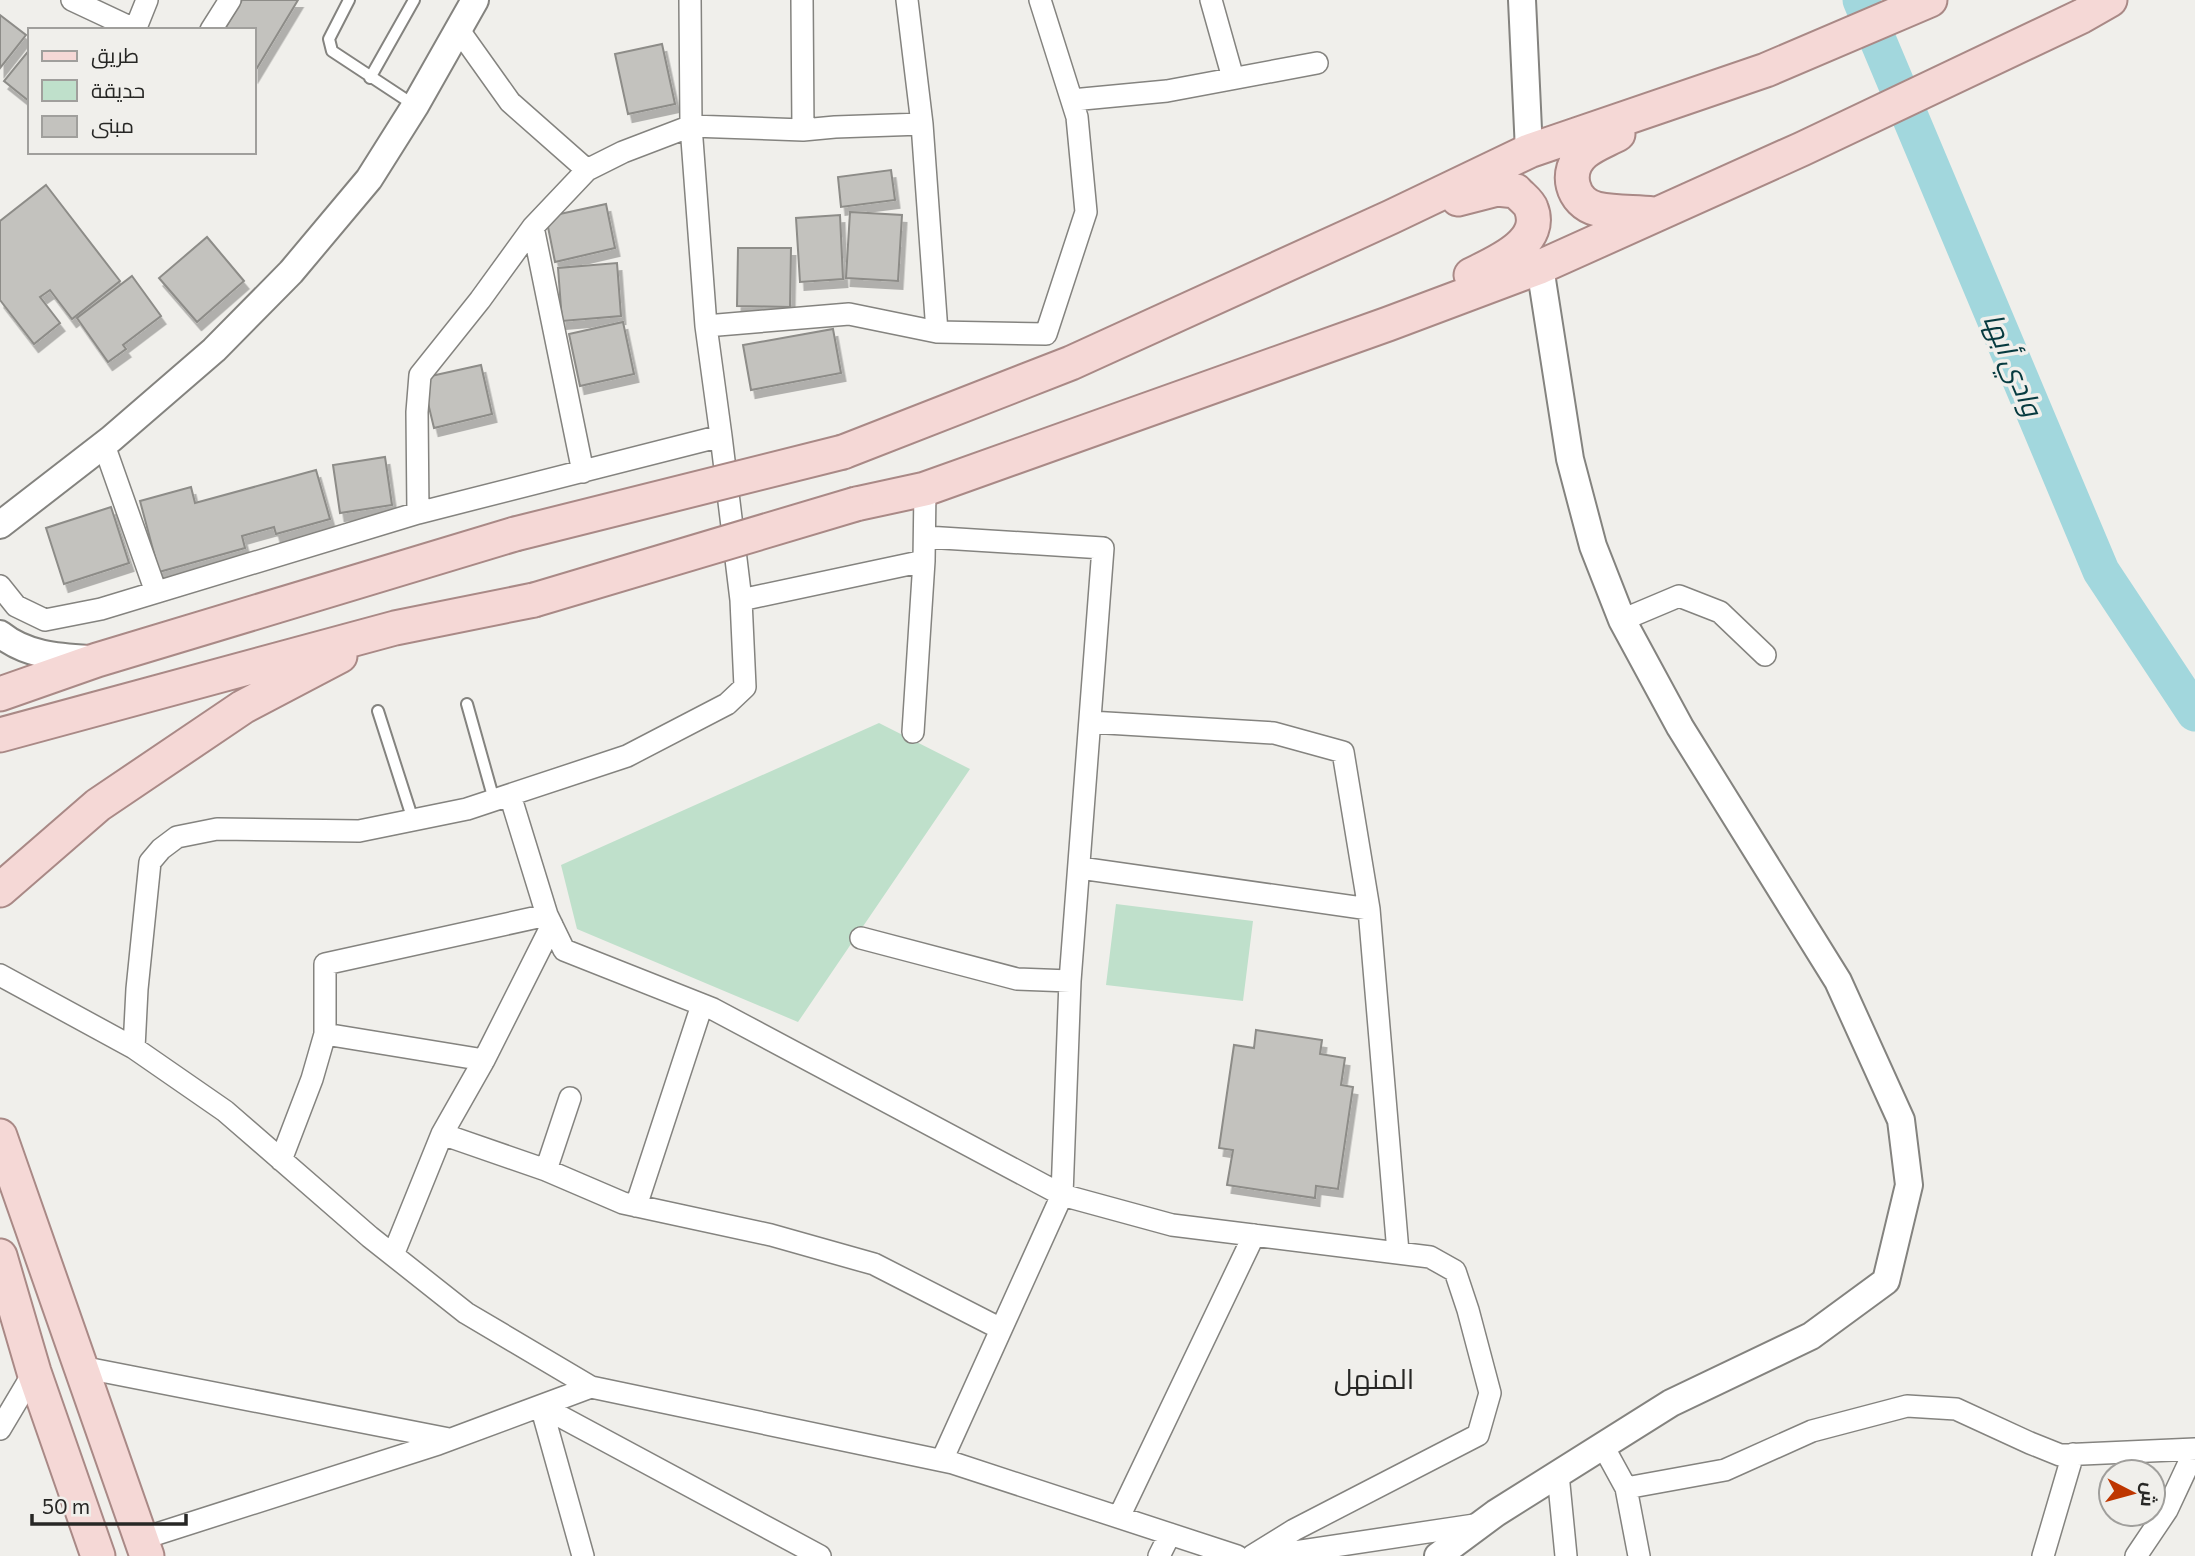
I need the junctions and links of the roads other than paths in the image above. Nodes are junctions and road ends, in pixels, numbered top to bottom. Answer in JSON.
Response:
{"nodes":[{"id":1,"x":72,"y":0,"type":"edge"},
{"id":2,"x":147,"y":0,"type":"edge"},
{"id":3,"x":230,"y":0,"type":"edge"},
{"id":4,"x":349,"y":0,"type":"edge"},
{"id":5,"x":414,"y":0,"type":"edge"},
{"id":6,"x":475,"y":0,"type":"edge"},
{"id":7,"x":690,"y":0,"type":"edge"},
{"id":8,"x":802,"y":0,"type":"edge"},
{"id":9,"x":907,"y":0,"type":"edge"},
{"id":10,"x":1040,"y":0,"type":"edge"},
{"id":11,"x":1211,"y":0,"type":"edge"},
{"id":12,"x":1522,"y":0,"type":"edge"},
{"id":13,"x":1930,"y":0,"type":"edge"},
{"id":14,"x":2096,"y":8,"type":"edge"},
{"id":15,"x":131,"y":28,"type":"edge"},
{"id":16,"x":136,"y":28,"type":"edge"},
{"id":17,"x":212,"y":28,"type":"edge"},
{"id":18,"x":458,"y":29,"type":"junction"},
{"id":19,"x":1317,"y":63,"type":"dead end"},
{"id":20,"x":370,"y":78,"type":"junction"},
{"id":21,"x":1233,"y":79,"type":"junction"},
{"id":22,"x":1688,"y":97,"type":"junction"},
{"id":23,"x":1072,"y":100,"type":"junction"},
{"id":24,"x":415,"y":106,"type":"junction"},
{"id":25,"x":922,"y":124,"type":"junction"},
{"id":26,"x":691,"y":126,"type":"junction"},
{"id":27,"x":803,"y":130,"type":"junction"},
{"id":28,"x":1529,"y":151,"type":"junction"},
{"id":29,"x":587,"y":170,"type":"junction"},
{"id":30,"x":1657,"y":214,"type":"junction"},
{"id":31,"x":1391,"y":217,"type":"junction"},
{"id":32,"x":533,"y":227,"type":"junction"},
{"id":33,"x":1541,"y":267,"type":"junction"},
{"id":34,"x":1388,"y":324,"type":"junction"},
{"id":35,"x":706,"y":326,"type":"junction"},
{"id":36,"x":937,"y":332,"type":"junction"},
{"id":37,"x":721,"y":436,"type":"junction"},
{"id":38,"x":104,"y":445,"type":"junction"},
{"id":39,"x":583,"y":472,"type":"junction"},
{"id":40,"x":925,"y":489,"type":"junction"},
{"id":41,"x":418,"y":513,"type":"junction"},
{"id":42,"x":0,"y":525,"type":"edge"},
{"id":43,"x":926,"y":537,"type":"junction"},
{"id":44,"x":924,"y":561,"type":"junction"},
{"id":45,"x":0,"y":586,"type":"edge"},
{"id":46,"x":156,"y":592,"type":"junction"},
{"id":47,"x":741,"y":600,"type":"junction"},
{"id":48,"x":1622,"y":620,"type":"junction"},
{"id":49,"x":395,"y":628,"type":"junction"},
{"id":50,"x":0,"y":634,"type":"edge"},
{"id":51,"x":1765,"y":655,"type":"dead end"},
{"id":52,"x":97,"y":660,"type":"junction"},
{"id":53,"x":4,"y":690,"type":"edge"},
{"id":54,"x":467,"y":704,"type":"dead end"},
{"id":55,"x":378,"y":711,"type":"dead end"},
{"id":56,"x":1090,"y":722,"type":"junction"},
{"id":57,"x":913,"y":732,"type":"dead end"},
{"id":58,"x":0,"y":735,"type":"edge"},
{"id":59,"x":502,"y":797,"type":"junction"},
{"id":60,"x":413,"y":820,"type":"junction"},
{"id":61,"x":1080,"y":868,"type":"junction"},
{"id":62,"x":0,"y":890,"type":"edge"},
{"id":63,"x":1369,"y":909,"type":"junction"},
{"id":64,"x":549,"y":920,"type":"junction"},
{"id":65,"x":861,"y":938,"type":"dead end"},
{"id":66,"x":0,"y":975,"type":"edge"},
{"id":67,"x":1070,"y":981,"type":"junction"},
{"id":68,"x":702,"y":1005,"type":"junction"},
{"id":69,"x":325,"y":1034,"type":"junction"},
{"id":70,"x":134,"y":1048,"type":"junction"},
{"id":71,"x":484,"y":1060,"type":"junction"},
{"id":72,"x":570,"y":1098,"type":"dead end"},
{"id":73,"x":442,"y":1134,"type":"junction"},
{"id":74,"x":0,"y":1136,"type":"edge"},
{"id":75,"x":281,"y":1160,"type":"junction"},
{"id":76,"x":546,"y":1170,"type":"junction"},
{"id":77,"x":1062,"y":1195,"type":"junction"},
{"id":78,"x":636,"y":1206,"type":"junction"},
{"id":79,"x":1254,"y":1235,"type":"junction"},
{"id":80,"x":1398,"y":1252,"type":"junction"},
{"id":81,"x":393,"y":1255,"type":"junction"},
{"id":82,"x":2,"y":1274,"type":"edge"},
{"id":83,"x":1001,"y":1329,"type":"junction"},
{"id":84,"x":80,"y":1367,"type":"junction"},
{"id":85,"x":34,"y":1372,"type":"junction"},
{"id":86,"x":591,"y":1387,"type":"junction"},
{"id":87,"x":541,"y":1406,"type":"junction"},
{"id":88,"x":0,"y":1429,"type":"edge"},
{"id":89,"x":451,"y":1440,"type":"junction"},
{"id":90,"x":1603,"y":1446,"type":"junction"},
{"id":91,"x":2195,"y":1450,"type":"edge"},
{"id":92,"x":2073,"y":1454,"type":"junction"},
{"id":93,"x":942,"y":1460,"type":"junction"},
{"id":94,"x":1558,"y":1474,"type":"junction"},
{"id":95,"x":1626,"y":1488,"type":"junction"},
{"id":96,"x":1119,"y":1517,"type":"junction"},
{"id":97,"x":1482,"y":1523,"type":"junction"},
{"id":98,"x":1170,"y":1534,"type":"junction"},
{"id":99,"x":144,"y":1547,"type":"edge"},
{"id":100,"x":98,"y":1556,"type":"edge"},
{"id":101,"x":583,"y":1556,"type":"edge"},
{"id":102,"x":820,"y":1556,"type":"edge"},
{"id":103,"x":1159,"y":1556,"type":"edge"},
{"id":104,"x":1237,"y":1556,"type":"edge"},
{"id":105,"x":1252,"y":1556,"type":"edge"},
{"id":106,"x":1268,"y":1556,"type":"edge"},
{"id":107,"x":1438,"y":1556,"type":"edge"},
{"id":108,"x":1566,"y":1556,"type":"edge"},
{"id":109,"x":1639,"y":1556,"type":"edge"},
{"id":110,"x":2043,"y":1556,"type":"edge"},
{"id":111,"x":2136,"y":1556,"type":"edge"}],
"edges":[{"from":1,"to":15,"type":"street"},
{"from":2,"to":16,"type":"street"},
{"from":3,"to":17,"type":"street"},
{"from":4,"to":20,"type":"lane"},
{"from":5,"to":20,"type":"lane"},
{"from":6,"to":18,"type":"street"},
{"from":7,"to":26,"type":"street"},
{"from":8,"to":27,"type":"street"},
{"from":9,"to":25,"type":"street"},
{"from":10,"to":23,"type":"street"},
{"from":11,"to":21,"type":"street"},
{"from":12,"to":28,"type":"street"},
{"from":13,"to":22,"type":"main road"},
{"from":14,"to":30,"type":"main road"},
{"from":18,"to":24,"type":"street"},
{"from":18,"to":29,"type":"street"},
{"from":19,"to":21,"type":"street"},
{"from":20,"to":24,"type":"lane"},
{"from":21,"to":23,"type":"street"},
{"from":22,"to":28,"type":"main road"},
{"from":22,"to":30,"type":"main road"},
{"from":23,"to":36,"type":"street"},
{"from":24,"to":38,"type":"street"},
{"from":25,"to":27,"type":"street"},
{"from":25,"to":36,"type":"street"},
{"from":26,"to":27,"type":"street"},
{"from":26,"to":29,"type":"street"},
{"from":26,"to":35,"type":"street"},
{"from":28,"to":31,"type":"main road"},
{"from":29,"to":32,"type":"street"},
{"from":30,"to":33,"type":"main road"},
{"from":31,"to":34,"type":"main road"},
{"from":31,"to":52,"type":"main road","bridge":true},
{"from":32,"to":39,"type":"street"},
{"from":32,"to":41,"type":"street"},
{"from":33,"to":34,"type":"main road"},
{"from":33,"to":48,"type":"street"},
{"from":34,"to":40,"type":"main road"},
{"from":35,"to":36,"type":"street"},
{"from":35,"to":37,"type":"street"},
{"from":37,"to":39,"type":"street"},
{"from":37,"to":47,"type":"street"},
{"from":38,"to":42,"type":"street"},
{"from":38,"to":46,"type":"street"},
{"from":39,"to":41,"type":"street"},
{"from":40,"to":43,"type":"street"},
{"from":40,"to":49,"type":"main road","bridge":true},
{"from":41,"to":46,"type":"street"},
{"from":43,"to":44,"type":"street"},
{"from":43,"to":56,"type":"street"},
{"from":44,"to":47,"type":"street"},
{"from":44,"to":57,"type":"street"},
{"from":45,"to":46,"type":"street"},
{"from":47,"to":59,"type":"street"},
{"from":48,"to":51,"type":"street"},
{"from":48,"to":90,"type":"street"},
{"from":49,"to":58,"type":"main road"},
{"from":49,"to":62,"type":"main road"},
{"from":50,"to":52,"type":"street"},
{"from":52,"to":53,"type":"main road"},
{"from":54,"to":59,"type":"lane"},
{"from":55,"to":60,"type":"lane"},
{"from":56,"to":61,"type":"street"},
{"from":56,"to":63,"type":"street"},
{"from":59,"to":60,"type":"street"},
{"from":59,"to":64,"type":"street"},
{"from":60,"to":70,"type":"street"},
{"from":61,"to":63,"type":"street"},
{"from":61,"to":67,"type":"street"},
{"from":63,"to":80,"type":"street"},
{"from":64,"to":68,"type":"street"},
{"from":64,"to":69,"type":"street"},
{"from":64,"to":71,"type":"street"},
{"from":65,"to":67,"type":"street"},
{"from":66,"to":70,"type":"street"},
{"from":67,"to":77,"type":"street"},
{"from":68,"to":77,"type":"street"},
{"from":68,"to":78,"type":"street"},
{"from":69,"to":71,"type":"street"},
{"from":69,"to":75,"type":"street"},
{"from":70,"to":75,"type":"street"},
{"from":71,"to":73,"type":"street"},
{"from":72,"to":76,"type":"street"},
{"from":73,"to":76,"type":"street"},
{"from":73,"to":81,"type":"street"},
{"from":74,"to":84,"type":"main road"},
{"from":75,"to":81,"type":"street"},
{"from":76,"to":78,"type":"street"},
{"from":77,"to":79,"type":"street"},
{"from":77,"to":83,"type":"street"},
{"from":78,"to":83,"type":"street"},
{"from":79,"to":80,"type":"street"},
{"from":79,"to":96,"type":"street"},
{"from":80,"to":105,"type":"street"},
{"from":81,"to":86,"type":"street"},
{"from":82,"to":85,"type":"main road"},
{"from":83,"to":93,"type":"street"},
{"from":84,"to":89,"type":"street"},
{"from":84,"to":99,"type":"main road"},
{"from":85,"to":88,"type":"street"},
{"from":85,"to":100,"type":"main road"},
{"from":86,"to":87,"type":"street"},
{"from":86,"to":93,"type":"street"},
{"from":87,"to":89,"type":"street"},
{"from":87,"to":101,"type":"street"},
{"from":87,"to":102,"type":"street"},
{"from":89,"to":99,"type":"street"},
{"from":90,"to":94,"type":"street"},
{"from":90,"to":95,"type":"street"},
{"from":91,"to":92,"type":"street"},
{"from":91,"to":111,"type":"street"},
{"from":92,"to":95,"type":"street"},
{"from":92,"to":110,"type":"street"},
{"from":93,"to":96,"type":"street"},
{"from":94,"to":97,"type":"street"},
{"from":94,"to":108,"type":"street"},
{"from":95,"to":109,"type":"street"},
{"from":96,"to":98,"type":"street"},
{"from":97,"to":106,"type":"street"},
{"from":97,"to":107,"type":"street"},
{"from":98,"to":103,"type":"street"},
{"from":98,"to":104,"type":"street"}]}
